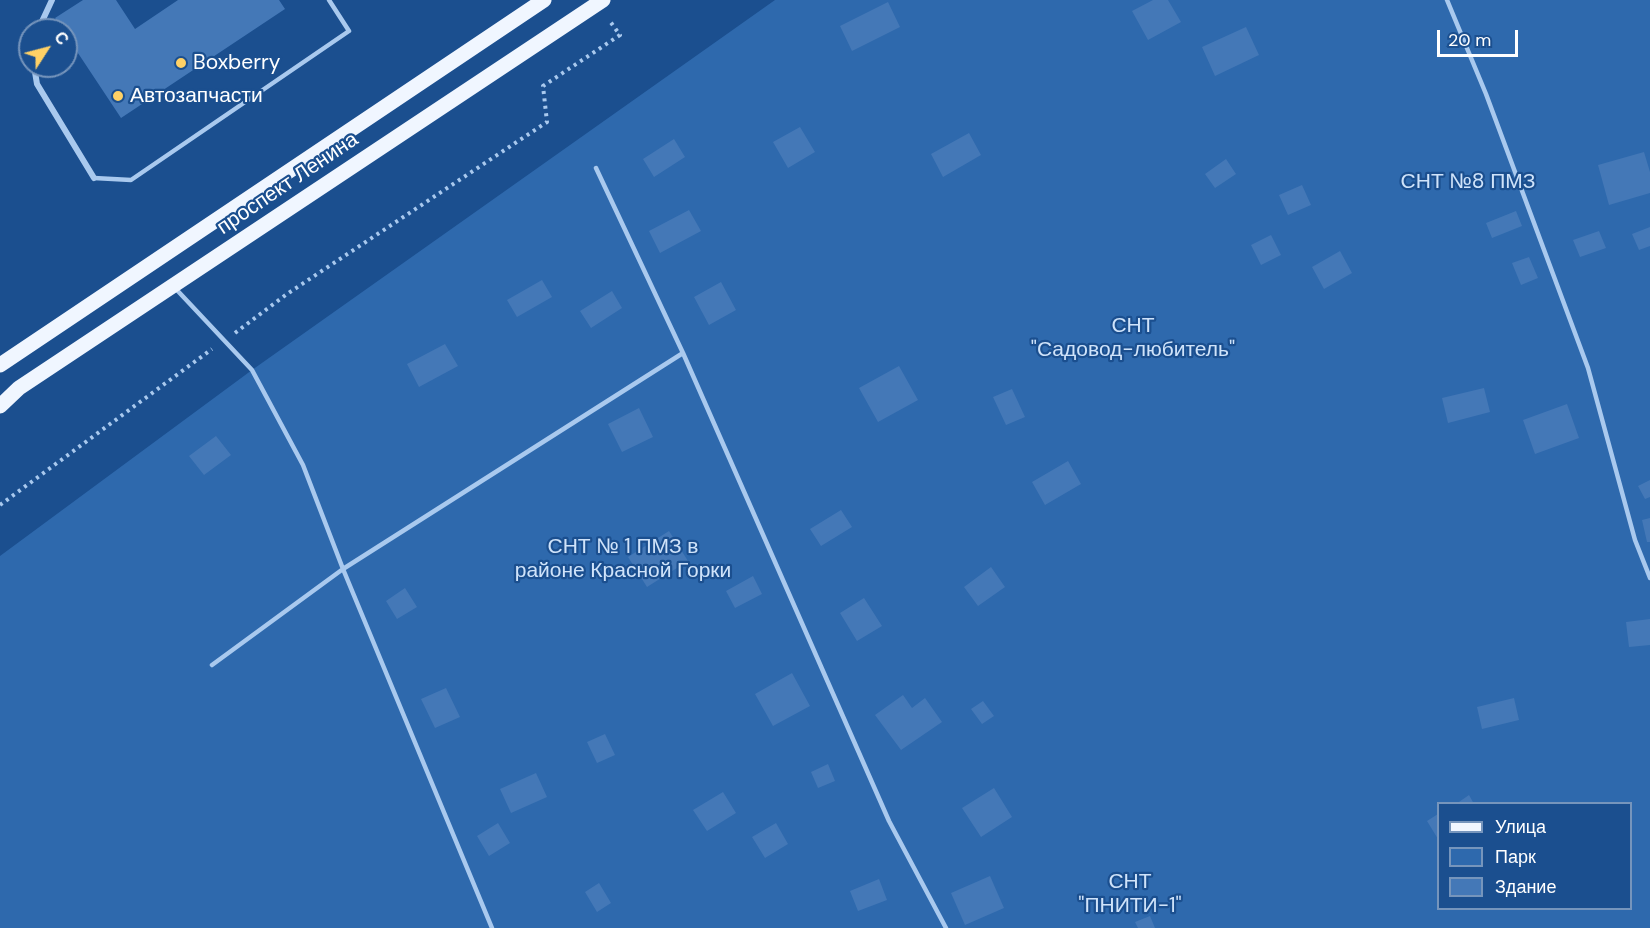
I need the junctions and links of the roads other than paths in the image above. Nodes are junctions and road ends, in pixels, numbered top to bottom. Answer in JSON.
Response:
{"nodes":[{"id":1,"x":52,"y":0,"type":"edge"},
{"id":2,"x":329,"y":0,"type":"edge"},
{"id":3,"x":544,"y":0,"type":"edge"},
{"id":4,"x":1447,"y":0,"type":"edge"},
{"id":5,"x":600,"y":2,"type":"edge"},
{"id":6,"x":44,"y":18,"type":"edge"},
{"id":7,"x":36,"y":78,"type":"edge"},
{"id":8,"x":596,"y":168,"type":"dead end"},
{"id":9,"x":94,"y":178,"type":"joint"},
{"id":10,"x":173,"y":286,"type":"junction"},
{"id":11,"x":683,"y":353,"type":"junction"},
{"id":12,"x":0,"y":365,"type":"edge"},
{"id":13,"x":0,"y":406,"type":"edge"},
{"id":14,"x":343,"y":569,"type":"junction"},
{"id":15,"x":1650,"y":578,"type":"edge"},
{"id":16,"x":212,"y":665,"type":"dead end"},
{"id":17,"x":492,"y":928,"type":"edge"},
{"id":18,"x":946,"y":928,"type":"edge"}],
"edges":[{"from":1,"to":6,"type":"street"},
{"from":2,"to":9,"type":"lane"},
{"from":3,"to":12,"type":"main road","name":"проспект Ленина"},
{"from":4,"to":15,"type":"lane"},
{"from":5,"to":10,"type":"main road","name":"проспект Ленина"},
{"from":7,"to":9,"type":"street"},
{"from":8,"to":11,"type":"lane"},
{"from":10,"to":13,"type":"main road","name":"проспект Ленина"},
{"from":10,"to":14,"type":"lane"},
{"from":11,"to":14,"type":"lane"},
{"from":11,"to":18,"type":"lane"},
{"from":14,"to":16,"type":"lane"},
{"from":14,"to":17,"type":"lane"}]}
